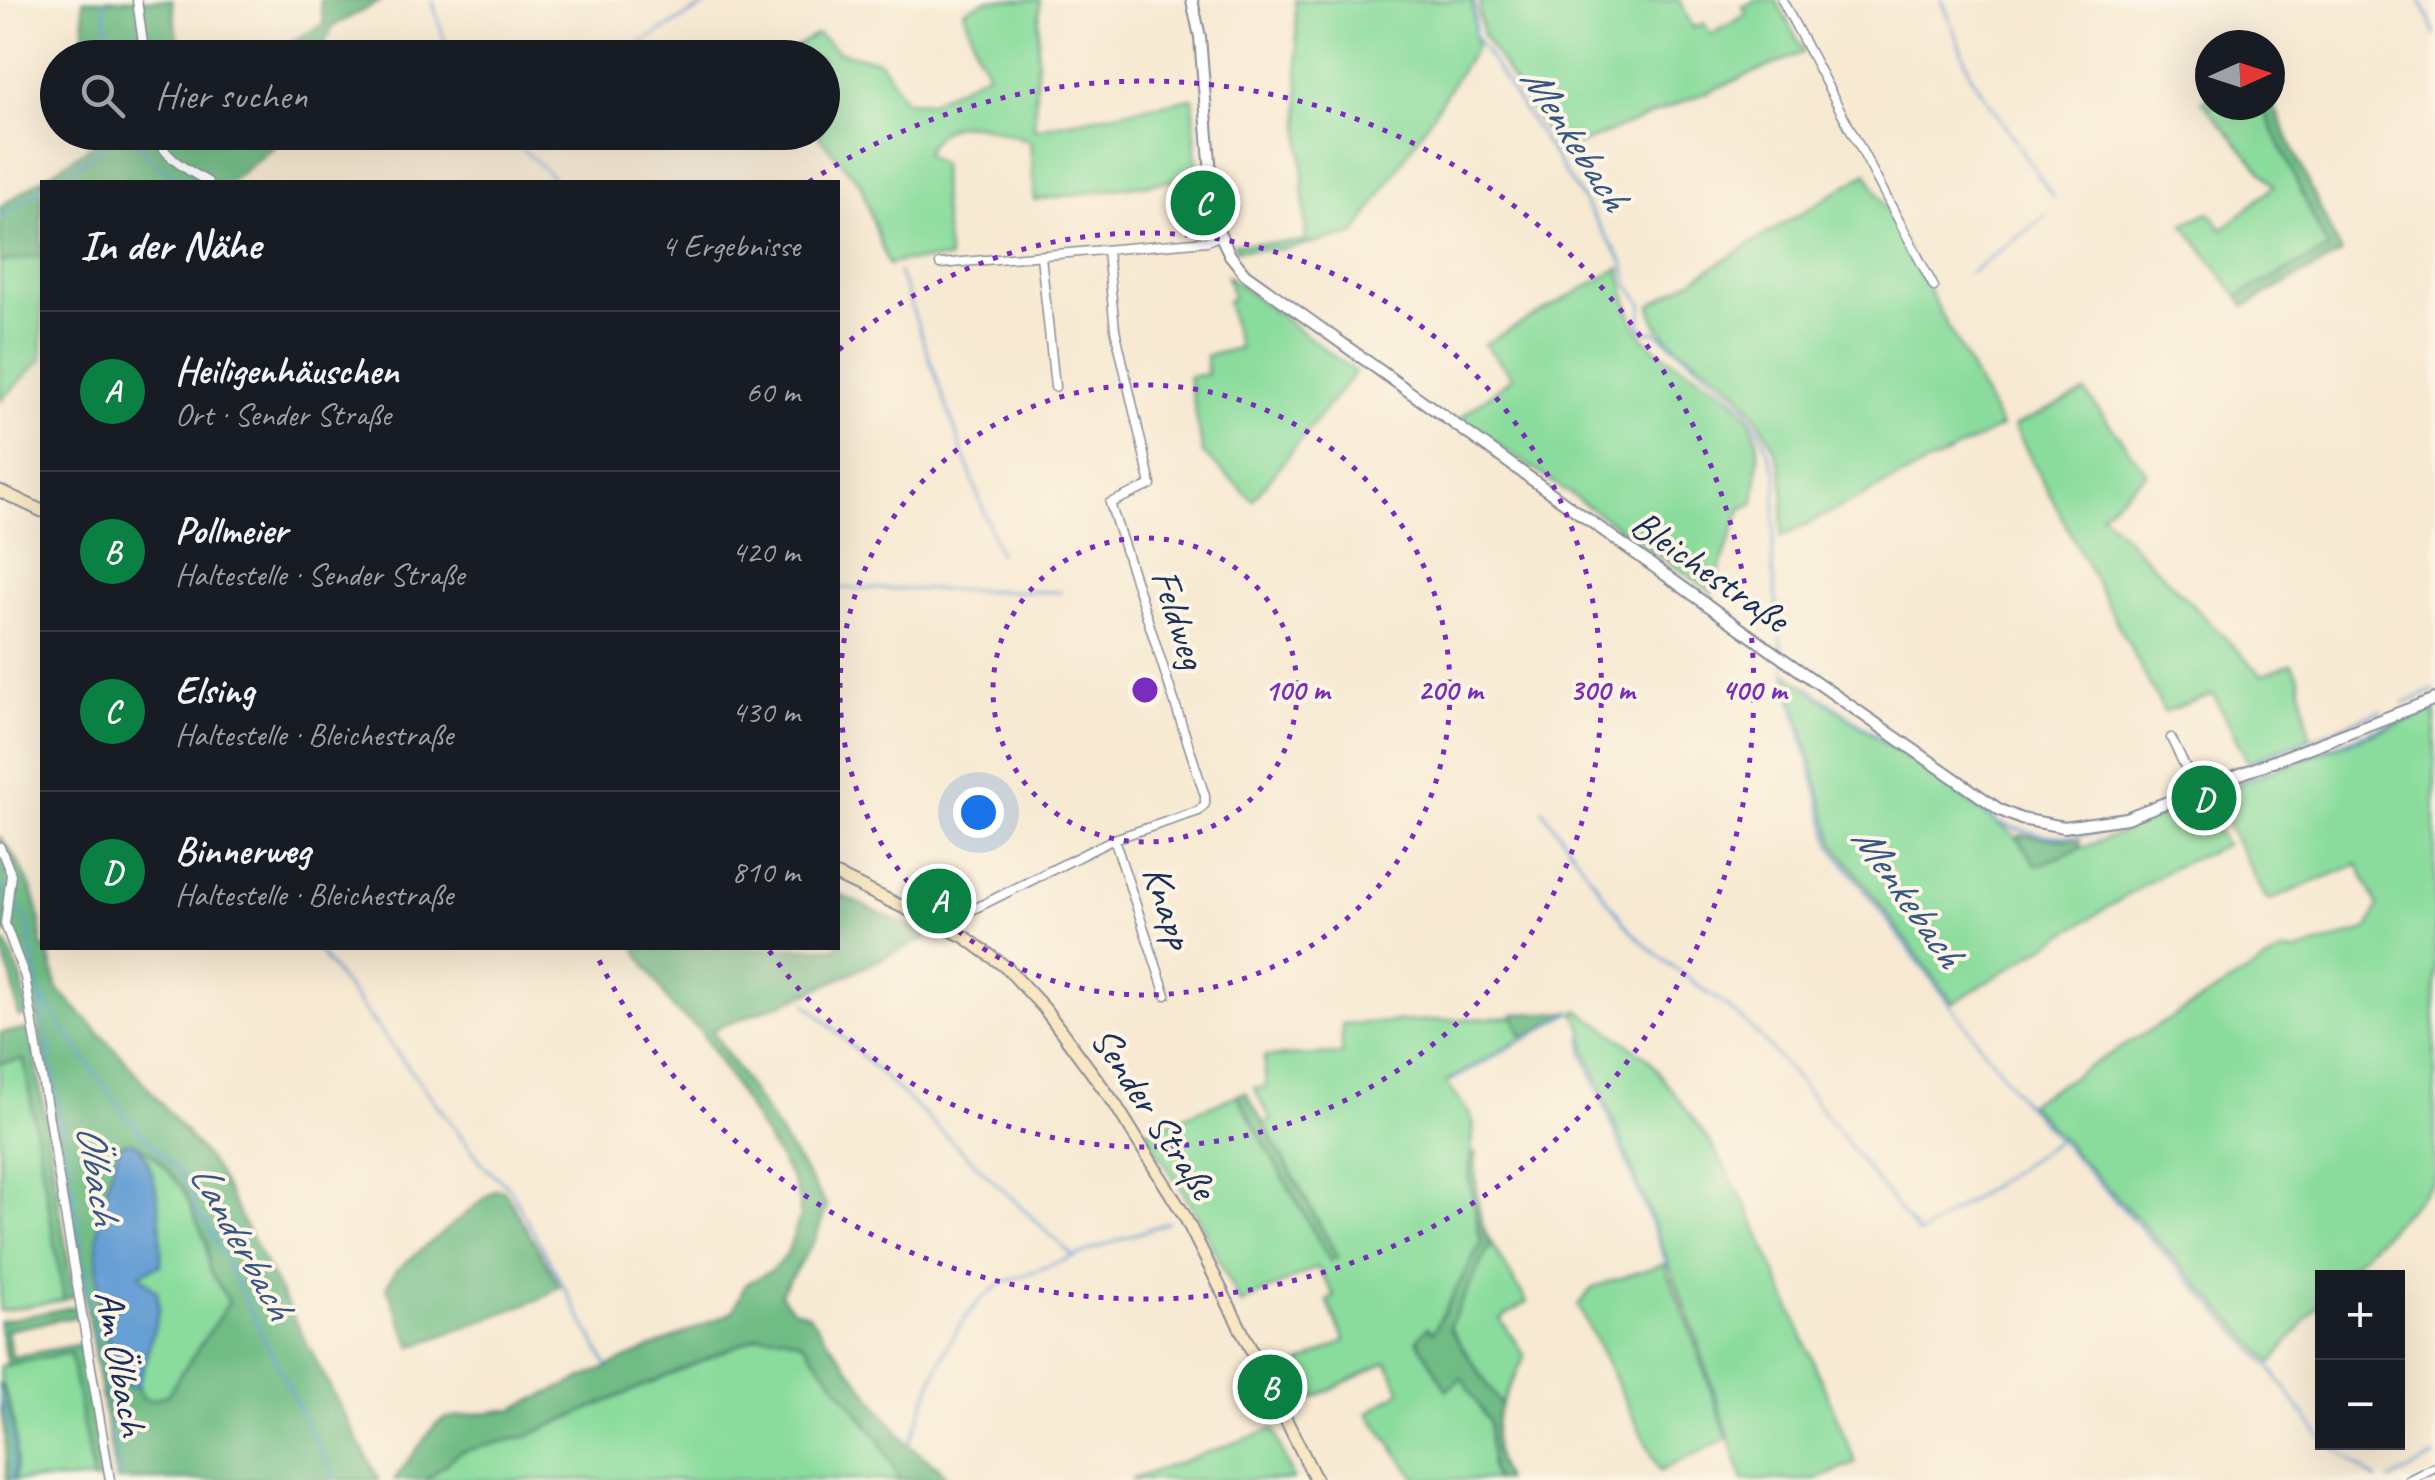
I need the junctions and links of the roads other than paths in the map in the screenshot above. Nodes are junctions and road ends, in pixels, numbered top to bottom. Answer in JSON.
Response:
{"nodes":[{"id":1,"x":138,"y":0,"type":"edge"},
{"id":2,"x":1192,"y":0,"type":"edge"},
{"id":3,"x":1782,"y":0,"type":"edge"},
{"id":4,"x":143,"y":40,"type":"edge"},
{"id":5,"x":164,"y":150,"type":"edge"},
{"id":6,"x":205,"y":180,"type":"edge"},
{"id":7,"x":1218,"y":236,"type":"junction"},
{"id":8,"x":1107,"y":251,"type":"junction"},
{"id":9,"x":1041,"y":256,"type":"junction"},
{"id":10,"x":940,"y":264,"type":"dead end"},
{"id":11,"x":1934,"y":287,"type":"dead end"},
{"id":12,"x":1055,"y":387,"type":"dead end"},
{"id":13,"x":0,"y":491,"type":"edge"},
{"id":14,"x":40,"y":510,"type":"edge"},
{"id":15,"x":2435,"y":699,"type":"edge"},
{"id":16,"x":2171,"y":738,"type":"dead end"},
{"id":17,"x":2197,"y":790,"type":"junction"},
{"id":18,"x":1114,"y":839,"type":"junction"},
{"id":19,"x":0,"y":847,"type":"edge"},
{"id":20,"x":840,"y":877,"type":"edge"},
{"id":21,"x":942,"y":924,"type":"junction"},
{"id":22,"x":1166,"y":995,"type":"dead end"},
{"id":23,"x":2435,"y":1467,"type":"edge"},
{"id":24,"x":110,"y":1480,"type":"edge"},
{"id":25,"x":1316,"y":1480,"type":"edge"},
{"id":26,"x":2409,"y":1480,"type":"edge"}],
"edges":[{"from":1,"to":4,"type":"street"},
{"from":2,"to":7,"type":"street","name":"Bleichestraße"},
{"from":3,"to":11,"type":"street"},
{"from":5,"to":6,"type":"street"},
{"from":7,"to":8,"type":"street"},
{"from":7,"to":17,"type":"street","name":"Bleichestraße"},
{"from":8,"to":9,"type":"street"},
{"from":8,"to":18,"type":"street","name":"Feldweg"},
{"from":9,"to":10,"type":"street"},
{"from":9,"to":12,"type":"street"},
{"from":13,"to":14,"type":"main road"},
{"from":15,"to":17,"type":"street","name":"Bleichestraße"},
{"from":16,"to":17,"type":"street"},
{"from":18,"to":21,"type":"street","name":"Feldweg"},
{"from":18,"to":22,"type":"street","name":"Knapp"},
{"from":19,"to":24,"type":"street","name":"Am Ölbach"},
{"from":20,"to":21,"type":"main road","name":"Sender Straße"},
{"from":21,"to":25,"type":"main road","name":"Sender Straße"},
{"from":23,"to":26,"type":"street"}]}
